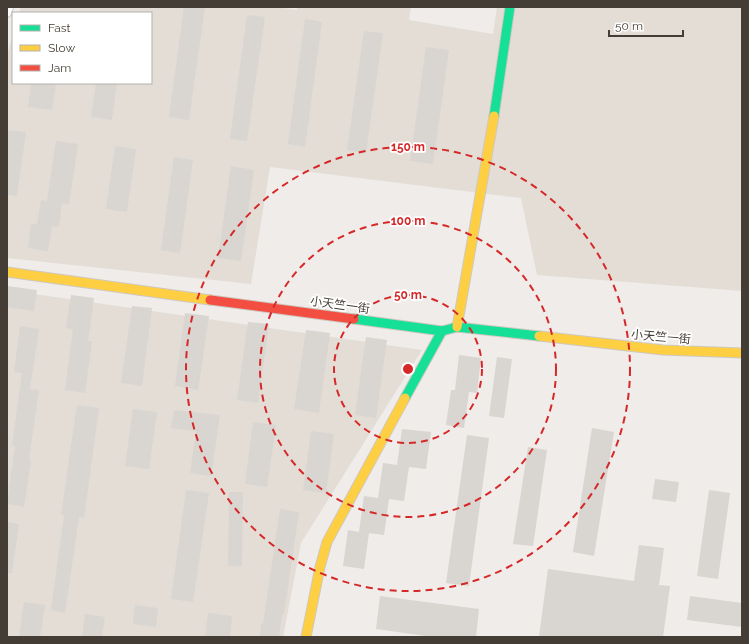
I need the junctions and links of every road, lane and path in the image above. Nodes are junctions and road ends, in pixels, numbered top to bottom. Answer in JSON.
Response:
{"nodes":[{"id":1,"x":9,"y":7,"type":"edge"},
{"id":2,"x":510,"y":7,"type":"edge"},
{"id":3,"x":7,"y":13,"type":"edge"},
{"id":4,"x":7,"y":272,"type":"edge"},
{"id":5,"x":457,"y":327,"type":"junction"},
{"id":6,"x":442,"y":331,"type":"junction"},
{"id":7,"x":742,"y":353,"type":"edge"},
{"id":8,"x":306,"y":637,"type":"edge"}],
"edges":[{"from":1,"to":3,"type":"street"},
{"from":2,"to":5,"type":"street"},
{"from":4,"to":6,"type":"street","name":"小天竺一街"},
{"from":5,"to":6,"type":"street","name":"小天竺一街"},
{"from":5,"to":7,"type":"street","name":"小天竺一街"},
{"from":6,"to":8,"type":"street"}]}
